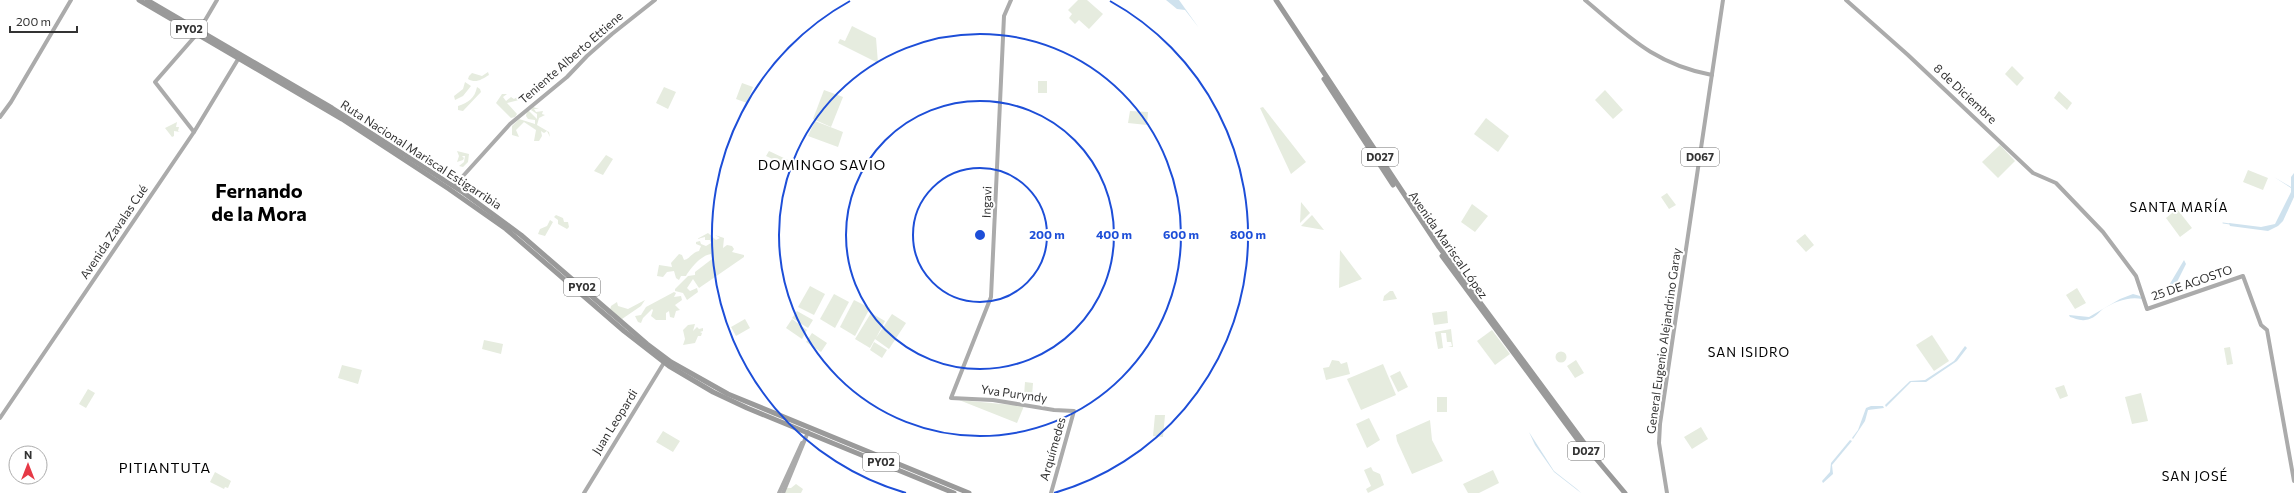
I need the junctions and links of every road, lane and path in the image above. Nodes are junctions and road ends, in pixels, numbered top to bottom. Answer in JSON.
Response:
{"nodes":[{"id":1,"x":71,"y":0,"type":"edge"},
{"id":2,"x":139,"y":0,"type":"edge"},
{"id":3,"x":147,"y":0,"type":"edge"},
{"id":4,"x":160,"y":0,"type":"edge"},
{"id":5,"x":217,"y":0,"type":"edge"},
{"id":6,"x":655,"y":0,"type":"edge"},
{"id":7,"x":1011,"y":0,"type":"edge"},
{"id":8,"x":1272,"y":0,"type":"edge"},
{"id":9,"x":1276,"y":0,"type":"edge"},
{"id":10,"x":1585,"y":0,"type":"edge"},
{"id":11,"x":1723,"y":0,"type":"edge"},
{"id":12,"x":1846,"y":0,"type":"edge"},
{"id":13,"x":155,"y":7,"type":"junction"},
{"id":14,"x":198,"y":32,"type":"junction"},
{"id":15,"x":240,"y":56,"type":"junction"},
{"id":16,"x":1314,"y":57,"type":"dead end"},
{"id":17,"x":1320,"y":67,"type":"junction"},
{"id":18,"x":1712,"y":75,"type":"junction"},
{"id":19,"x":0,"y":117,"type":"edge"},
{"id":20,"x":194,"y":132,"type":"junction"},
{"id":21,"x":454,"y":186,"type":"junction"},
{"id":22,"x":2147,"y":309,"type":"joint"},
{"id":23,"x":665,"y":361,"type":"junction"},
{"id":24,"x":951,"y":398,"type":"joint"},
{"id":25,"x":1074,"y":411,"type":"joint"},
{"id":26,"x":0,"y":418,"type":"edge"},
{"id":27,"x":809,"y":430,"type":"junction"},
{"id":28,"x":2294,"y":481,"type":"edge"},
{"id":29,"x":584,"y":493,"type":"edge"},
{"id":30,"x":779,"y":493,"type":"edge"},
{"id":31,"x":783,"y":493,"type":"edge"},
{"id":32,"x":954,"y":493,"type":"edge"},
{"id":33,"x":969,"y":493,"type":"edge"},
{"id":34,"x":1051,"y":493,"type":"edge"},
{"id":35,"x":1620,"y":493,"type":"edge"},
{"id":36,"x":1625,"y":493,"type":"edge"},
{"id":37,"x":1667,"y":493,"type":"edge"}],
"edges":[{"from":1,"to":19,"type":"main road"},
{"from":2,"to":13,"type":"highway","name":"Ruta Nacional Mariscal Estigarribia","number":"PY02"},
{"from":3,"to":13,"type":"highway","name":"Ruta Nacional Mariscal Estigarribia","number":"PY02"},
{"from":4,"to":13,"type":"main road"},
{"from":5,"to":14,"type":"main road"},
{"from":6,"to":21,"type":"main road","name":"Teniente Alberto Ettiene"},
{"from":7,"to":24,"type":"main road","name":"Ingavi"},
{"from":8,"to":35,"type":"highway","name":"Avenida Mariscal López","number":"D027"},
{"from":9,"to":17,"type":"highway","number":"D027"},
{"from":10,"to":18,"type":"main road"},
{"from":11,"to":18,"type":"main road","number":"D067"},
{"from":12,"to":22,"type":"main road","name":"8 de Diciembre"},
{"from":13,"to":14,"type":"highway","name":"Ruta Nacional Mariscal Estigarribia","number":"PY02"},
{"from":14,"to":15,"type":"highway","name":"Ruta Nacional Mariscal Estigarribia","number":"PY02"},
{"from":14,"to":20,"type":"main road"},
{"from":15,"to":20,"type":"main road","name":"Avenida Zavalas Cué"},
{"from":15,"to":21,"type":"highway","name":"Ruta Nacional Mariscal Estigarribia","number":"PY02"},
{"from":15,"to":23,"type":"highway","name":"Ruta Nacional Mariscal Estigarribia","number":"PY02"},
{"from":16,"to":17,"type":"highway"},
{"from":17,"to":36,"type":"highway","number":"D027"},
{"from":18,"to":37,"type":"main road","name":"General Eugenio Alejandrino Garay","number":"D067"},
{"from":20,"to":26,"type":"main road","name":"Avenida Zavalas Cué"},
{"from":21,"to":23,"type":"highway","name":"Ruta Nacional Mariscal Estigarribia","number":"PY02"},
{"from":22,"to":28,"type":"main road","name":"25 DE AGOSTO"},
{"from":23,"to":27,"type":"highway","name":"Ruta Nacional Mariscal Estigarribia","number":"PY02"},
{"from":23,"to":29,"type":"main road","name":"Juan Leopardi"},
{"from":24,"to":25,"type":"main road","name":"Yva Puryndy"},
{"from":25,"to":34,"type":"main road","name":"Arquímedes"},
{"from":27,"to":30,"type":"main road"},
{"from":27,"to":31,"type":"main road"},
{"from":27,"to":32,"type":"highway","name":"Ruta Nacional Mariscal Estigarribia","number":"PY02"},
{"from":27,"to":33,"type":"highway","name":"Ruta Nacional Mariscal Estigarribia","number":"PY02"}]}
